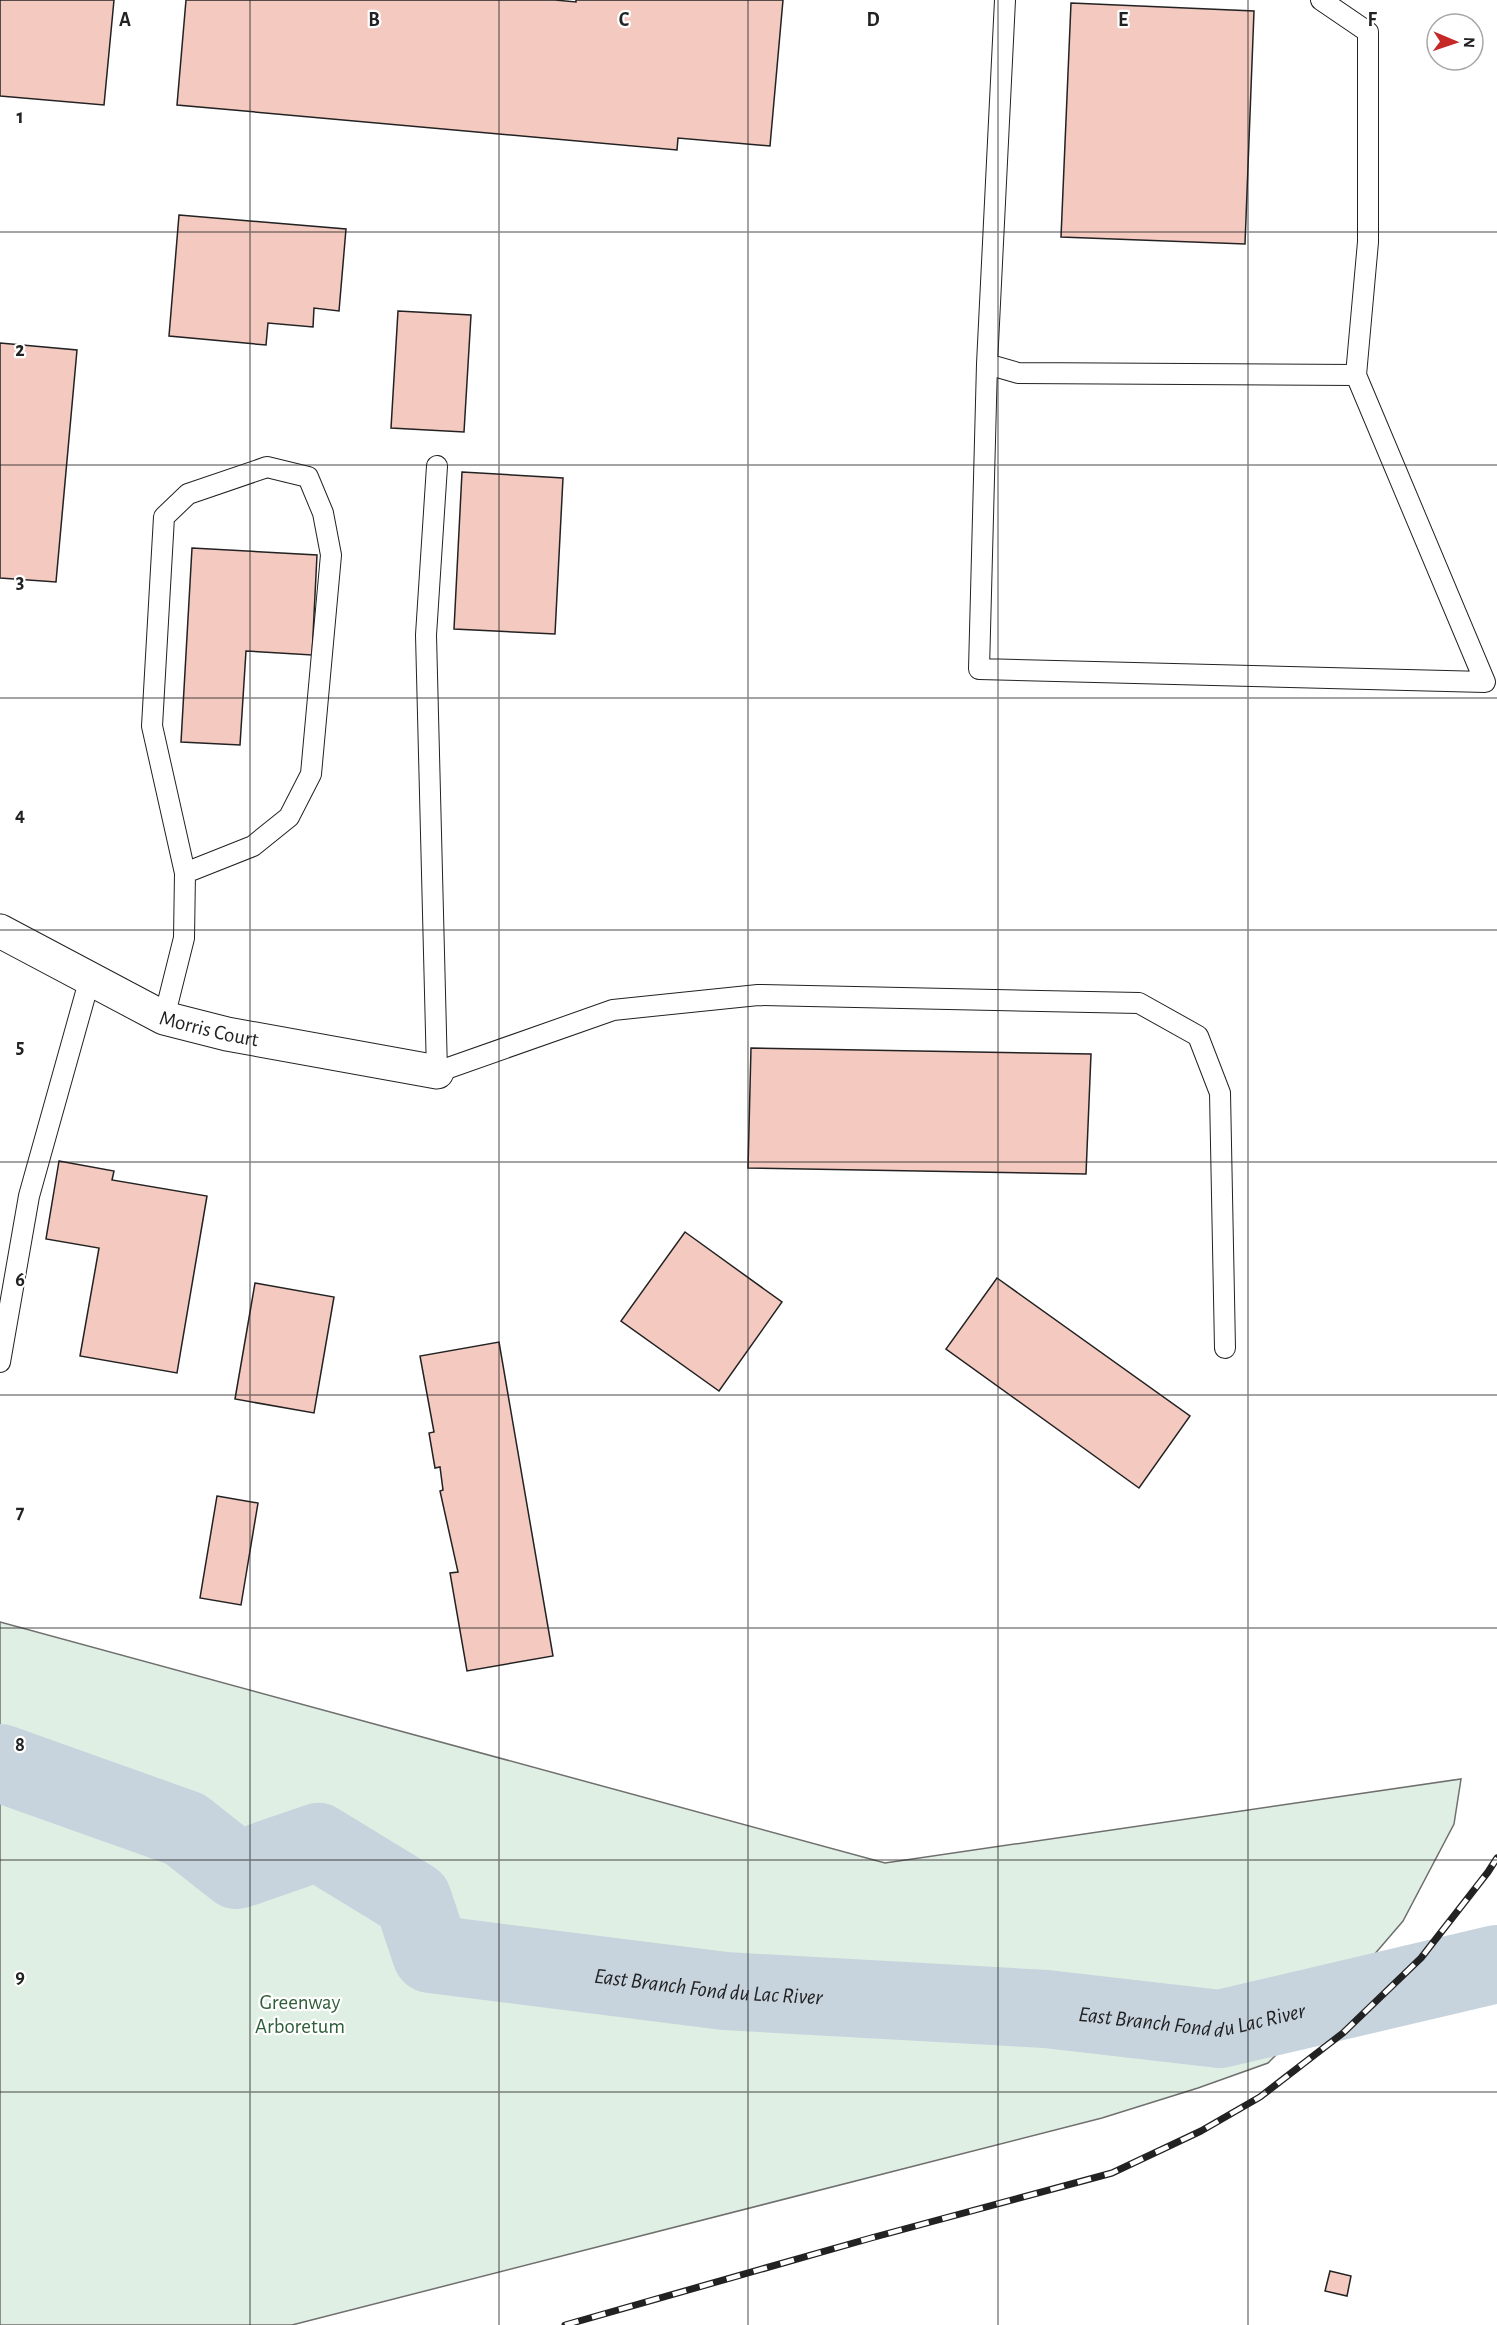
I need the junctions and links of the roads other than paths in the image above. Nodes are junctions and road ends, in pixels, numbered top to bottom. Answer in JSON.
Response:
{"nodes":[{"id":1,"x":1005,"y":0,"type":"edge"},
{"id":2,"x":1321,"y":0,"type":"edge"},
{"id":3,"x":987,"y":364,"type":"junction"},
{"id":4,"x":1356,"y":375,"type":"junction"},
{"id":5,"x":437,"y":466,"type":"dead end"},
{"id":6,"x":185,"y":873,"type":"junction"},
{"id":7,"x":0,"y":931,"type":"edge"},
{"id":8,"x":90,"y":978,"type":"junction"},
{"id":9,"x":164,"y":1018,"type":"junction"},
{"id":10,"x":437,"y":1072,"type":"junction"},
{"id":11,"x":1225,"y":1348,"type":"dead end"},
{"id":12,"x":0,"y":1362,"type":"edge"}],
"edges":[{"from":1,"to":3,"type":"lane"},
{"from":2,"to":4,"type":"lane"},
{"from":3,"to":4,"type":"lane"},
{"from":3,"to":4,"type":"lane"},
{"from":5,"to":10,"type":"lane"},
{"from":6,"to":6,"type":"lane"},
{"from":6,"to":9,"type":"lane"},
{"from":7,"to":8,"type":"street","name":"Morris Court"},
{"from":8,"to":9,"type":"street","name":"Morris Court"},
{"from":8,"to":12,"type":"lane"},
{"from":9,"to":10,"type":"street","name":"Morris Court"},
{"from":10,"to":11,"type":"lane"}]}
